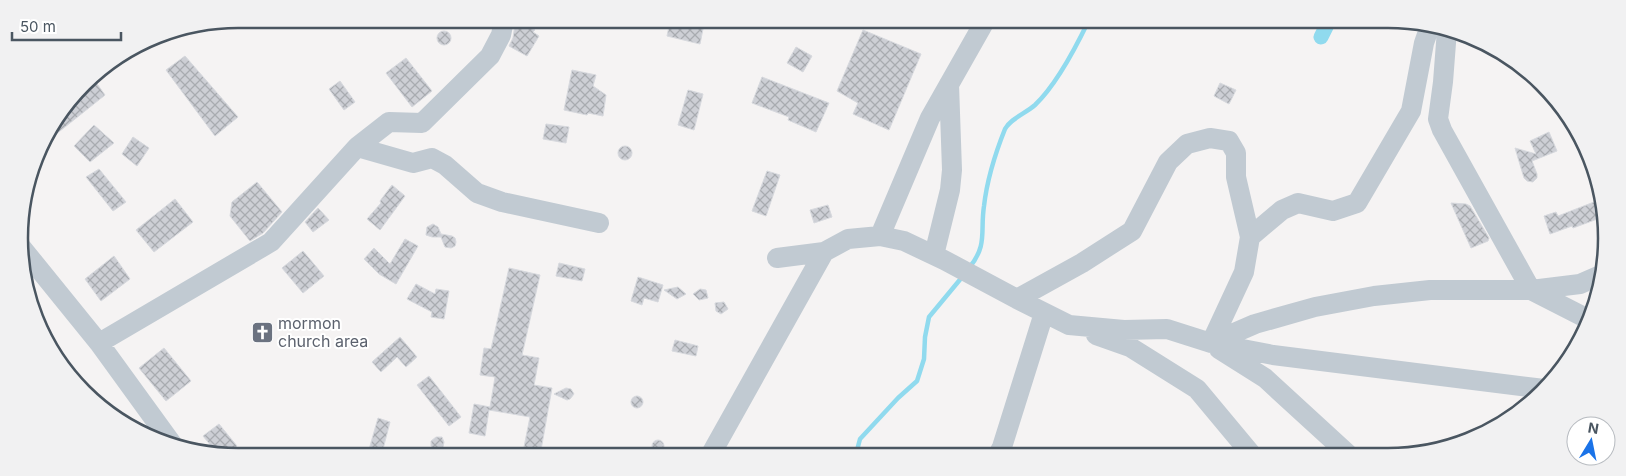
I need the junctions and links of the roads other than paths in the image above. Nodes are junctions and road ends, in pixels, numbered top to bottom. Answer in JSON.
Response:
{"nodes":[{"id":1,"x":503,"y":27,"type":"edge"},
{"id":2,"x":982,"y":27,"type":"edge"},
{"id":3,"x":1428,"y":32,"type":"edge"},
{"id":4,"x":1447,"y":36,"type":"edge"},
{"id":5,"x":949,"y":84,"type":"junction"},
{"id":6,"x":357,"y":147,"type":"junction"},
{"id":7,"x":599,"y":224,"type":"dead end"},
{"id":8,"x":880,"y":236,"type":"junction"},
{"id":9,"x":1250,"y":237,"type":"junction"},
{"id":10,"x":824,"y":252,"type":"junction"},
{"id":11,"x":28,"y":256,"type":"edge"},
{"id":12,"x":939,"y":257,"type":"junction"},
{"id":13,"x":777,"y":258,"type":"dead end"},
{"id":14,"x":1594,"y":278,"type":"edge"},
{"id":15,"x":1580,"y":284,"type":"junction"},
{"id":16,"x":1593,"y":285,"type":"edge"},
{"id":17,"x":1531,"y":290,"type":"junction"},
{"id":18,"x":1017,"y":300,"type":"junction"},
{"id":19,"x":1044,"y":313,"type":"junction"},
{"id":20,"x":1583,"y":317,"type":"edge"},
{"id":21,"x":1069,"y":325,"type":"junction"},
{"id":22,"x":99,"y":343,"type":"junction"},
{"id":23,"x":1211,"y":343,"type":"junction"},
{"id":24,"x":1537,"y":387,"type":"edge"},
{"id":25,"x":166,"y":436,"type":"edge"},
{"id":26,"x":714,"y":449,"type":"edge"},
{"id":27,"x":1001,"y":449,"type":"edge"},
{"id":28,"x":1247,"y":449,"type":"edge"},
{"id":29,"x":1342,"y":449,"type":"edge"}],
"edges":[{"from":1,"to":6,"type":"street"},
{"from":2,"to":5,"type":"street"},
{"from":3,"to":9,"type":"street"},
{"from":4,"to":17,"type":"street"},
{"from":5,"to":8,"type":"street"},
{"from":5,"to":12,"type":"street"},
{"from":6,"to":7,"type":"street"},
{"from":6,"to":22,"type":"street"},
{"from":8,"to":10,"type":"street"},
{"from":8,"to":12,"type":"street"},
{"from":9,"to":18,"type":"street"},
{"from":9,"to":23,"type":"street"},
{"from":10,"to":13,"type":"street"},
{"from":10,"to":26,"type":"street"},
{"from":11,"to":22,"type":"street"},
{"from":12,"to":18,"type":"street"},
{"from":14,"to":15,"type":"street"},
{"from":15,"to":16,"type":"street"},
{"from":15,"to":17,"type":"street"},
{"from":17,"to":20,"type":"street"},
{"from":17,"to":23,"type":"street"},
{"from":18,"to":19,"type":"street"},
{"from":19,"to":21,"type":"street"},
{"from":19,"to":27,"type":"street"},
{"from":21,"to":23,"type":"street"},
{"from":21,"to":28,"type":"street"},
{"from":22,"to":25,"type":"street"},
{"from":23,"to":24,"type":"street"},
{"from":23,"to":29,"type":"street"}]}
